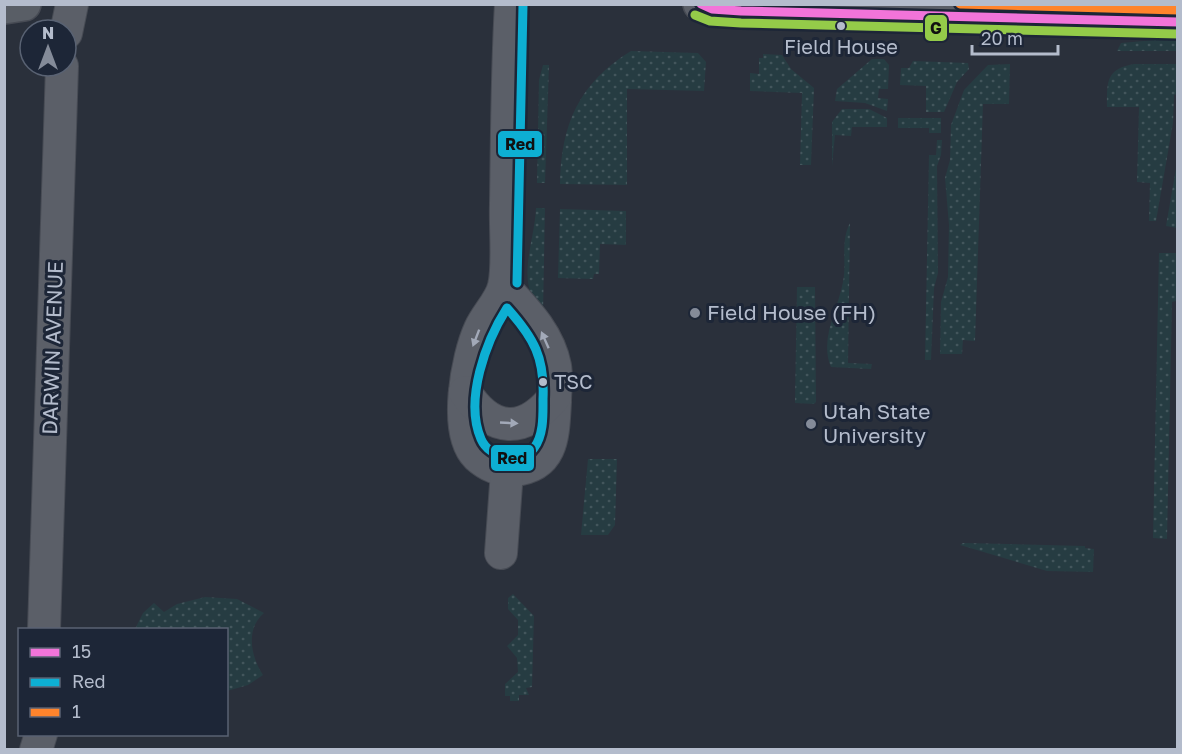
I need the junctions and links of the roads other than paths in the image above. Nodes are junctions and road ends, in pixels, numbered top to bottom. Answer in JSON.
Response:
{"nodes":[{"id":1,"x":24,"y":4,"type":"edge"},
{"id":2,"x":511,"y":4,"type":"edge"},
{"id":3,"x":700,"y":4,"type":"edge"},
{"id":4,"x":4,"y":7,"type":"edge"},
{"id":5,"x":1178,"y":22,"type":"edge"},
{"id":6,"x":62,"y":78,"type":"edge"},
{"id":7,"x":504,"y":287,"type":"junction"},
{"id":8,"x":465,"y":392,"type":"junction"},
{"id":9,"x":555,"y":396,"type":"junction"},
{"id":10,"x":507,"y":471,"type":"junction"},
{"id":11,"x":501,"y":553,"type":"dead end"},
{"id":12,"x":44,"y":628,"type":"edge"}],
"edges":[{"from":1,"to":4,"type":"main road"},
{"from":2,"to":7,"type":"street"},
{"from":3,"to":5,"type":"street"},
{"from":6,"to":12,"type":"street","name":"DARWIN AVENUE"},
{"from":7,"to":8,"type":"street","one_way":true},
{"from":9,"to":7,"type":"street","one_way":true},
{"from":8,"to":9,"type":"street","one_way":true},
{"from":8,"to":10,"type":"street"},
{"from":9,"to":10,"type":"street"},
{"from":10,"to":11,"type":"street"}]}
